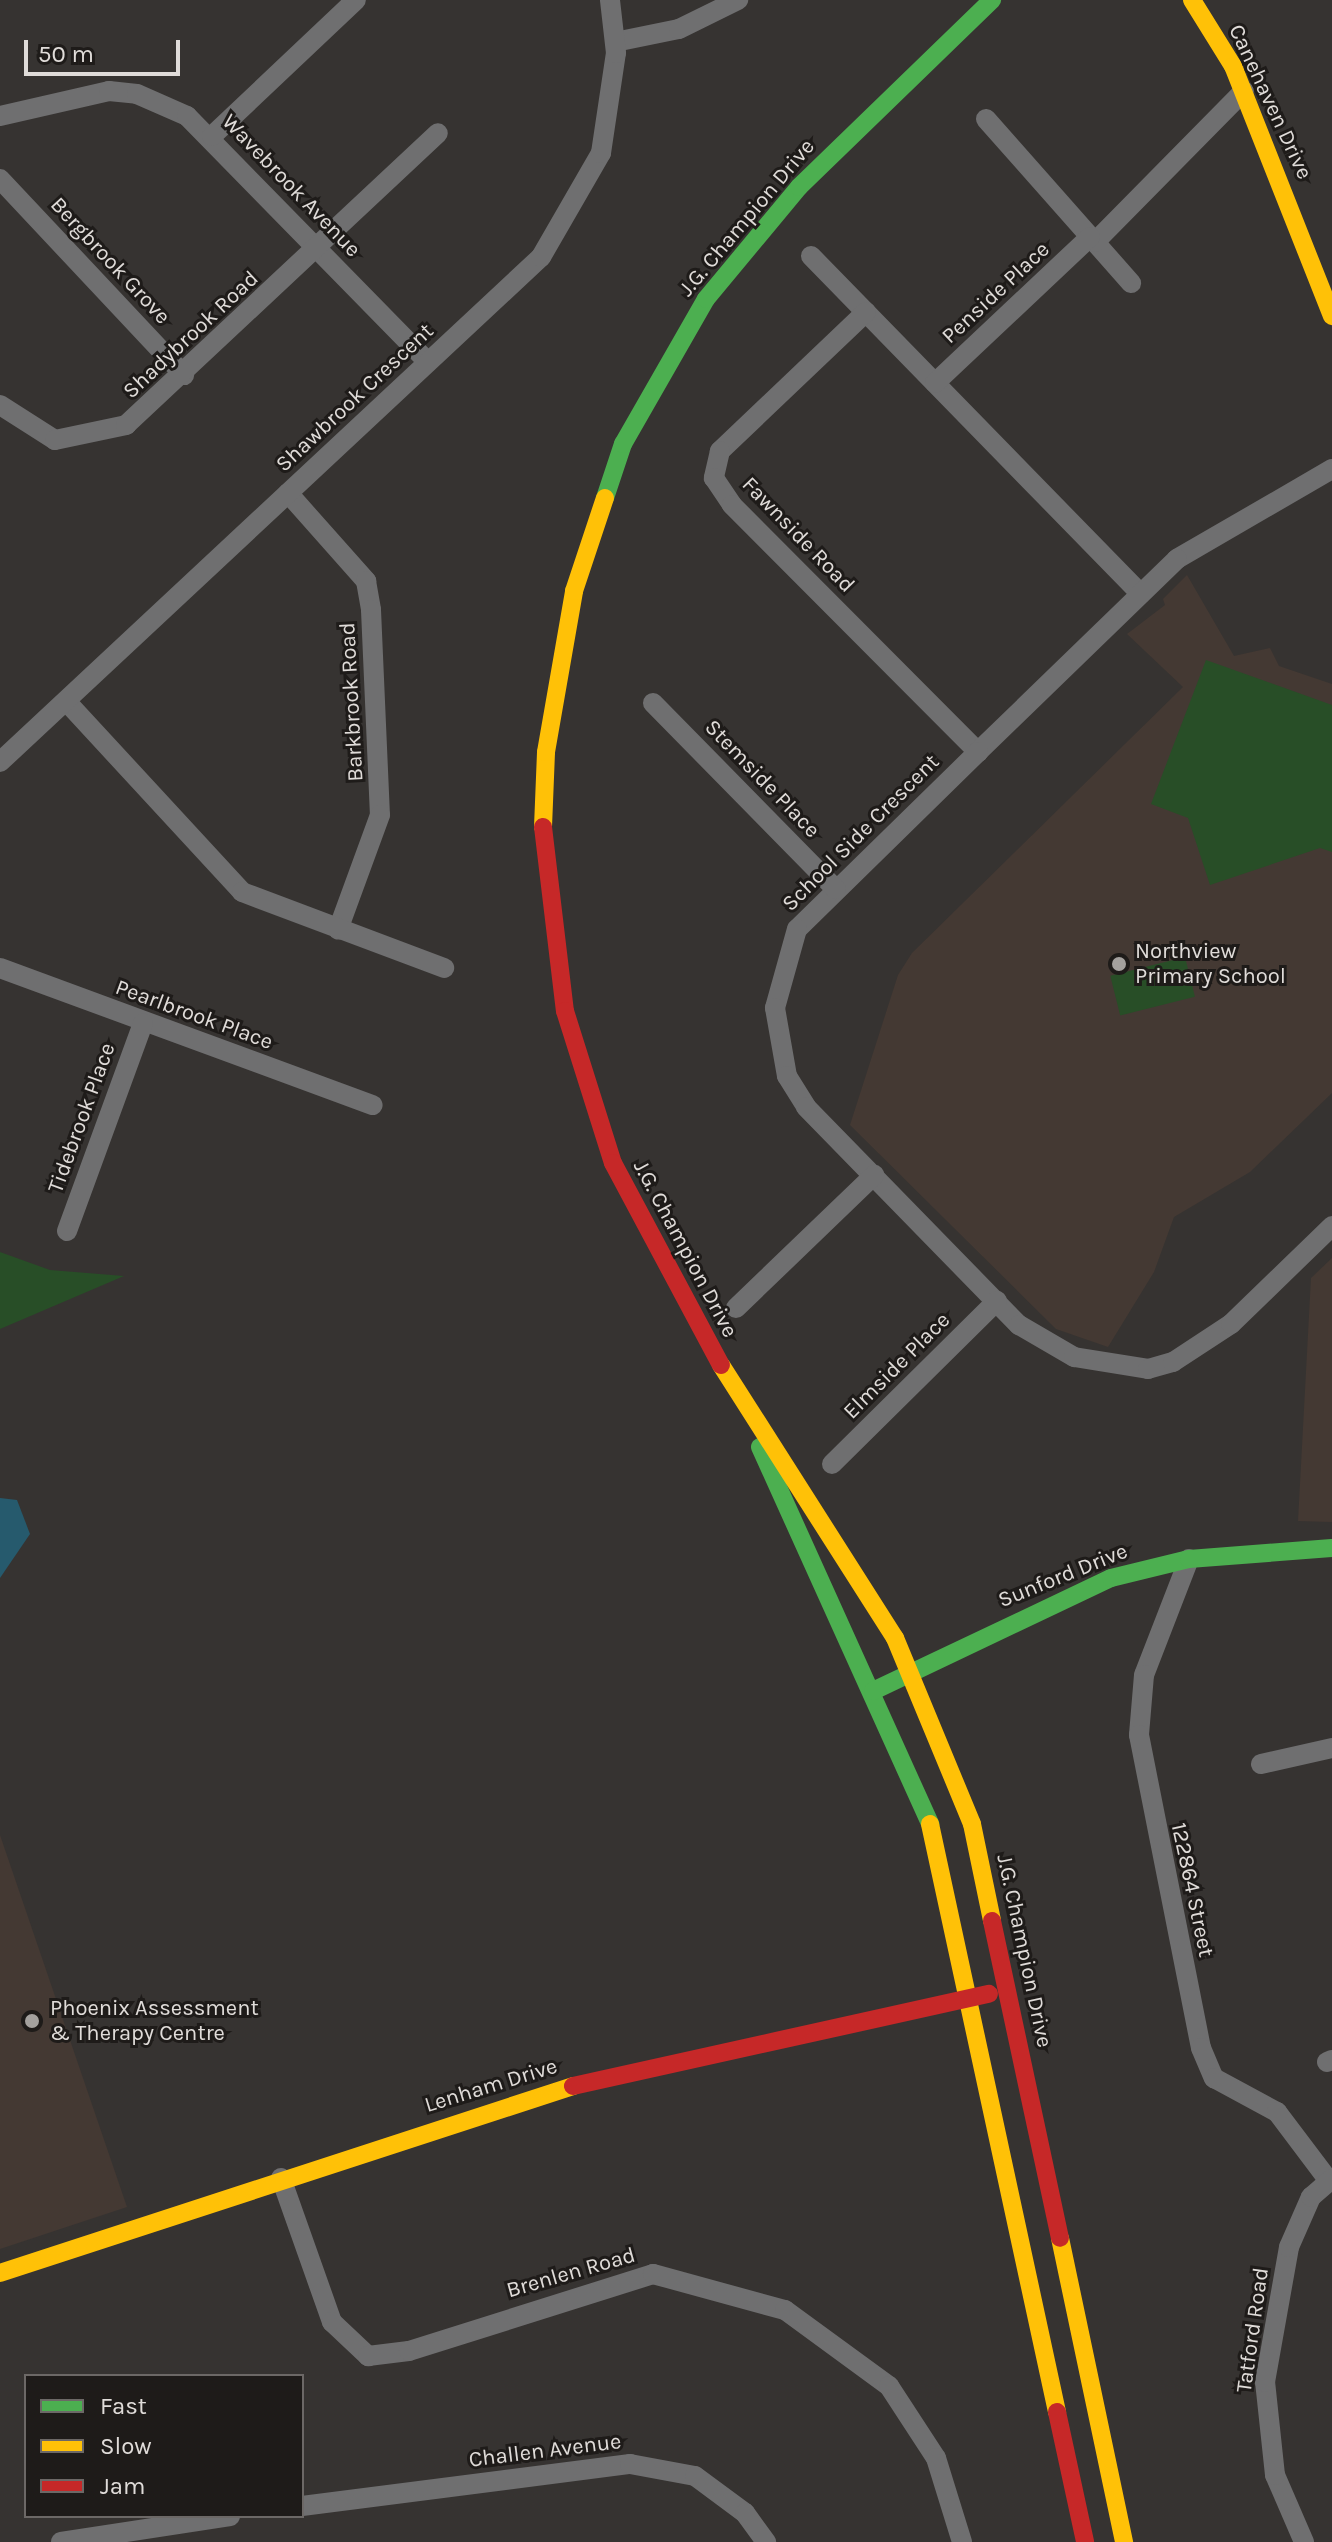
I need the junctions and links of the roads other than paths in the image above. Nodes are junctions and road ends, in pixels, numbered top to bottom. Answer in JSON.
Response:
{"nodes":[{"id":1,"x":356,"y":0,"type":"edge"},
{"id":2,"x":610,"y":0,"type":"edge"},
{"id":3,"x":738,"y":0,"type":"edge"},
{"id":4,"x":992,"y":0,"type":"edge"},
{"id":5,"x":1192,"y":0,"type":"edge"},
{"id":6,"x":615,"y":42,"type":"junction"},
{"id":7,"x":1244,"y":91,"type":"junction"},
{"id":8,"x":0,"y":116,"type":"edge"},
{"id":9,"x":986,"y":119,"type":"dead end"},
{"id":10,"x":438,"y":133,"type":"dead end"},
{"id":11,"x":212,"y":136,"type":"junction"},
{"id":12,"x":0,"y":179,"type":"edge"},
{"id":13,"x":1092,"y":239,"type":"junction"},
{"id":14,"x":320,"y":248,"type":"junction"},
{"id":15,"x":811,"y":256,"type":"dead end"},
{"id":16,"x":1131,"y":283,"type":"dead end"},
{"id":17,"x":1330,"y":305,"type":"edge"},
{"id":18,"x":866,"y":312,"type":"junction"},
{"id":19,"x":428,"y":362,"type":"junction"},
{"id":20,"x":184,"y":375,"type":"junction"},
{"id":21,"x":935,"y":383,"type":"junction"},
{"id":22,"x":0,"y":405,"type":"edge"},
{"id":23,"x":1332,"y":469,"type":"edge"},
{"id":24,"x":288,"y":493,"type":"junction"},
{"id":25,"x":1141,"y":594,"type":"junction"},
{"id":26,"x":66,"y":701,"type":"junction"},
{"id":27,"x":653,"y":703,"type":"dead end"},
{"id":28,"x":978,"y":752,"type":"junction"},
{"id":29,"x":0,"y":762,"type":"edge"},
{"id":30,"x":836,"y":889,"type":"junction"},
{"id":31,"x":338,"y":930,"type":"junction"},
{"id":32,"x":444,"y":968,"type":"dead end"},
{"id":33,"x":0,"y":969,"type":"edge"},
{"id":34,"x":143,"y":1023,"type":"junction"},
{"id":35,"x":373,"y":1105,"type":"dead end"},
{"id":36,"x":874,"y":1175,"type":"junction"},
{"id":37,"x":1332,"y":1226,"type":"edge"},
{"id":38,"x":67,"y":1231,"type":"dead end"},
{"id":39,"x":997,"y":1301,"type":"junction"},
{"id":40,"x":736,"y":1308,"type":"dead end"},
{"id":41,"x":750,"y":1420,"type":"junction"},
{"id":42,"x":832,"y":1464,"type":"dead end"},
{"id":43,"x":1332,"y":1548,"type":"edge"},
{"id":44,"x":1189,"y":1559,"type":"junction"},
{"id":45,"x":913,"y":1670,"type":"junction"},
{"id":46,"x":873,"y":1691,"type":"junction"},
{"id":47,"x":1332,"y":1748,"type":"edge"},
{"id":48,"x":1261,"y":1764,"type":"dead end"},
{"id":49,"x":1009,"y":1990,"type":"junction"},
{"id":50,"x":972,"y":1998,"type":"junction"},
{"id":51,"x":281,"y":2178,"type":"junction"},
{"id":52,"x":1330,"y":2180,"type":"edge"},
{"id":53,"x":0,"y":2273,"type":"edge"},
{"id":54,"x":304,"y":2506,"type":"edge"},
{"id":55,"x":217,"y":2518,"type":"edge"},
{"id":56,"x":61,"y":2542,"type":"edge"},
{"id":57,"x":766,"y":2542,"type":"edge"},
{"id":58,"x":962,"y":2542,"type":"edge"},
{"id":59,"x":1085,"y":2542,"type":"edge"},
{"id":60,"x":1124,"y":2542,"type":"edge"},
{"id":61,"x":1304,"y":2542,"type":"edge"}],
"edges":[{"from":1,"to":11,"type":"street"},
{"from":2,"to":6,"type":"street","name":"Shawbrook Crescent"},
{"from":3,"to":6,"type":"street"},
{"from":4,"to":41,"type":"main road","name":"J.G. Champion Drive"},
{"from":5,"to":7,"type":"main road","name":"Canehaven Drive"},
{"from":6,"to":19,"type":"street","name":"Shawbrook Crescent"},
{"from":7,"to":13,"type":"street","name":"Penside Place"},
{"from":7,"to":17,"type":"main road","name":"Canehaven Drive"},
{"from":8,"to":11,"type":"street","name":"Wavebrook Avenue"},
{"from":9,"to":13,"type":"street"},
{"from":10,"to":14,"type":"street","name":"Shadybrook Road"},
{"from":11,"to":14,"type":"street","name":"Wavebrook Avenue"},
{"from":12,"to":20,"type":"street","name":"Bergbrook Grove"},
{"from":13,"to":16,"type":"street"},
{"from":13,"to":21,"type":"street","name":"Penside Place"},
{"from":14,"to":19,"type":"street","name":"Wavebrook Avenue"},
{"from":14,"to":20,"type":"street","name":"Shadybrook Road"},
{"from":15,"to":18,"type":"street"},
{"from":18,"to":21,"type":"street"},
{"from":18,"to":28,"type":"street","name":"Fawnside Road"},
{"from":19,"to":24,"type":"street","name":"Shawbrook Crescent"},
{"from":20,"to":22,"type":"street","name":"Shadybrook Road"},
{"from":21,"to":25,"type":"street"},
{"from":23,"to":25,"type":"street","name":"School Side Crescent"},
{"from":24,"to":26,"type":"street","name":"Shawbrook Crescent"},
{"from":24,"to":31,"type":"street","name":"Barkbrook Road"},
{"from":25,"to":28,"type":"street","name":"School Side Crescent"},
{"from":26,"to":29,"type":"street","name":"Shawbrook Crescent"},
{"from":26,"to":31,"type":"street"},
{"from":27,"to":30,"type":"street","name":"Stemside Place"},
{"from":28,"to":30,"type":"street","name":"School Side Crescent"},
{"from":30,"to":36,"type":"street","name":"School Side Crescent"},
{"from":31,"to":32,"type":"street"},
{"from":33,"to":34,"type":"street","name":"Pearlbrook Place"},
{"from":34,"to":35,"type":"street","name":"Pearlbrook Place"},
{"from":34,"to":38,"type":"street","name":"Tidebrook Place"},
{"from":36,"to":39,"type":"street","name":"School Side Crescent"},
{"from":36,"to":40,"type":"street"},
{"from":37,"to":39,"type":"street","name":"School Side Crescent"},
{"from":39,"to":42,"type":"street","name":"Elmside Place"},
{"from":41,"to":45,"type":"main road","name":"J.G. Champion Drive"},
{"from":41,"to":46,"type":"main road","name":"J.G. Champion Drive"},
{"from":43,"to":44,"type":"main road","name":"Sunford Drive"},
{"from":44,"to":45,"type":"main road","name":"Sunford Drive"},
{"from":44,"to":52,"type":"street","name":"122864 Street"},
{"from":45,"to":46,"type":"main road","name":"Sunford Drive"},
{"from":45,"to":49,"type":"main road","name":"J.G. Champion Drive"},
{"from":46,"to":50,"type":"main road","name":"J.G. Champion Drive"},
{"from":47,"to":48,"type":"street"},
{"from":49,"to":50,"type":"main road","name":"Lenham Drive"},
{"from":49,"to":60,"type":"main road","name":"J.G. Champion Drive"},
{"from":50,"to":51,"type":"main road","name":"Lenham Drive"},
{"from":50,"to":59,"type":"main road","name":"J.G. Champion Drive"},
{"from":51,"to":53,"type":"main road","name":"Lenham Drive"},
{"from":51,"to":58,"type":"street","name":"Brenlen Road"},
{"from":52,"to":61,"type":"street","name":"Tatford Road"},
{"from":54,"to":57,"type":"street","name":"Challen Avenue"},
{"from":55,"to":56,"type":"street"}]}
